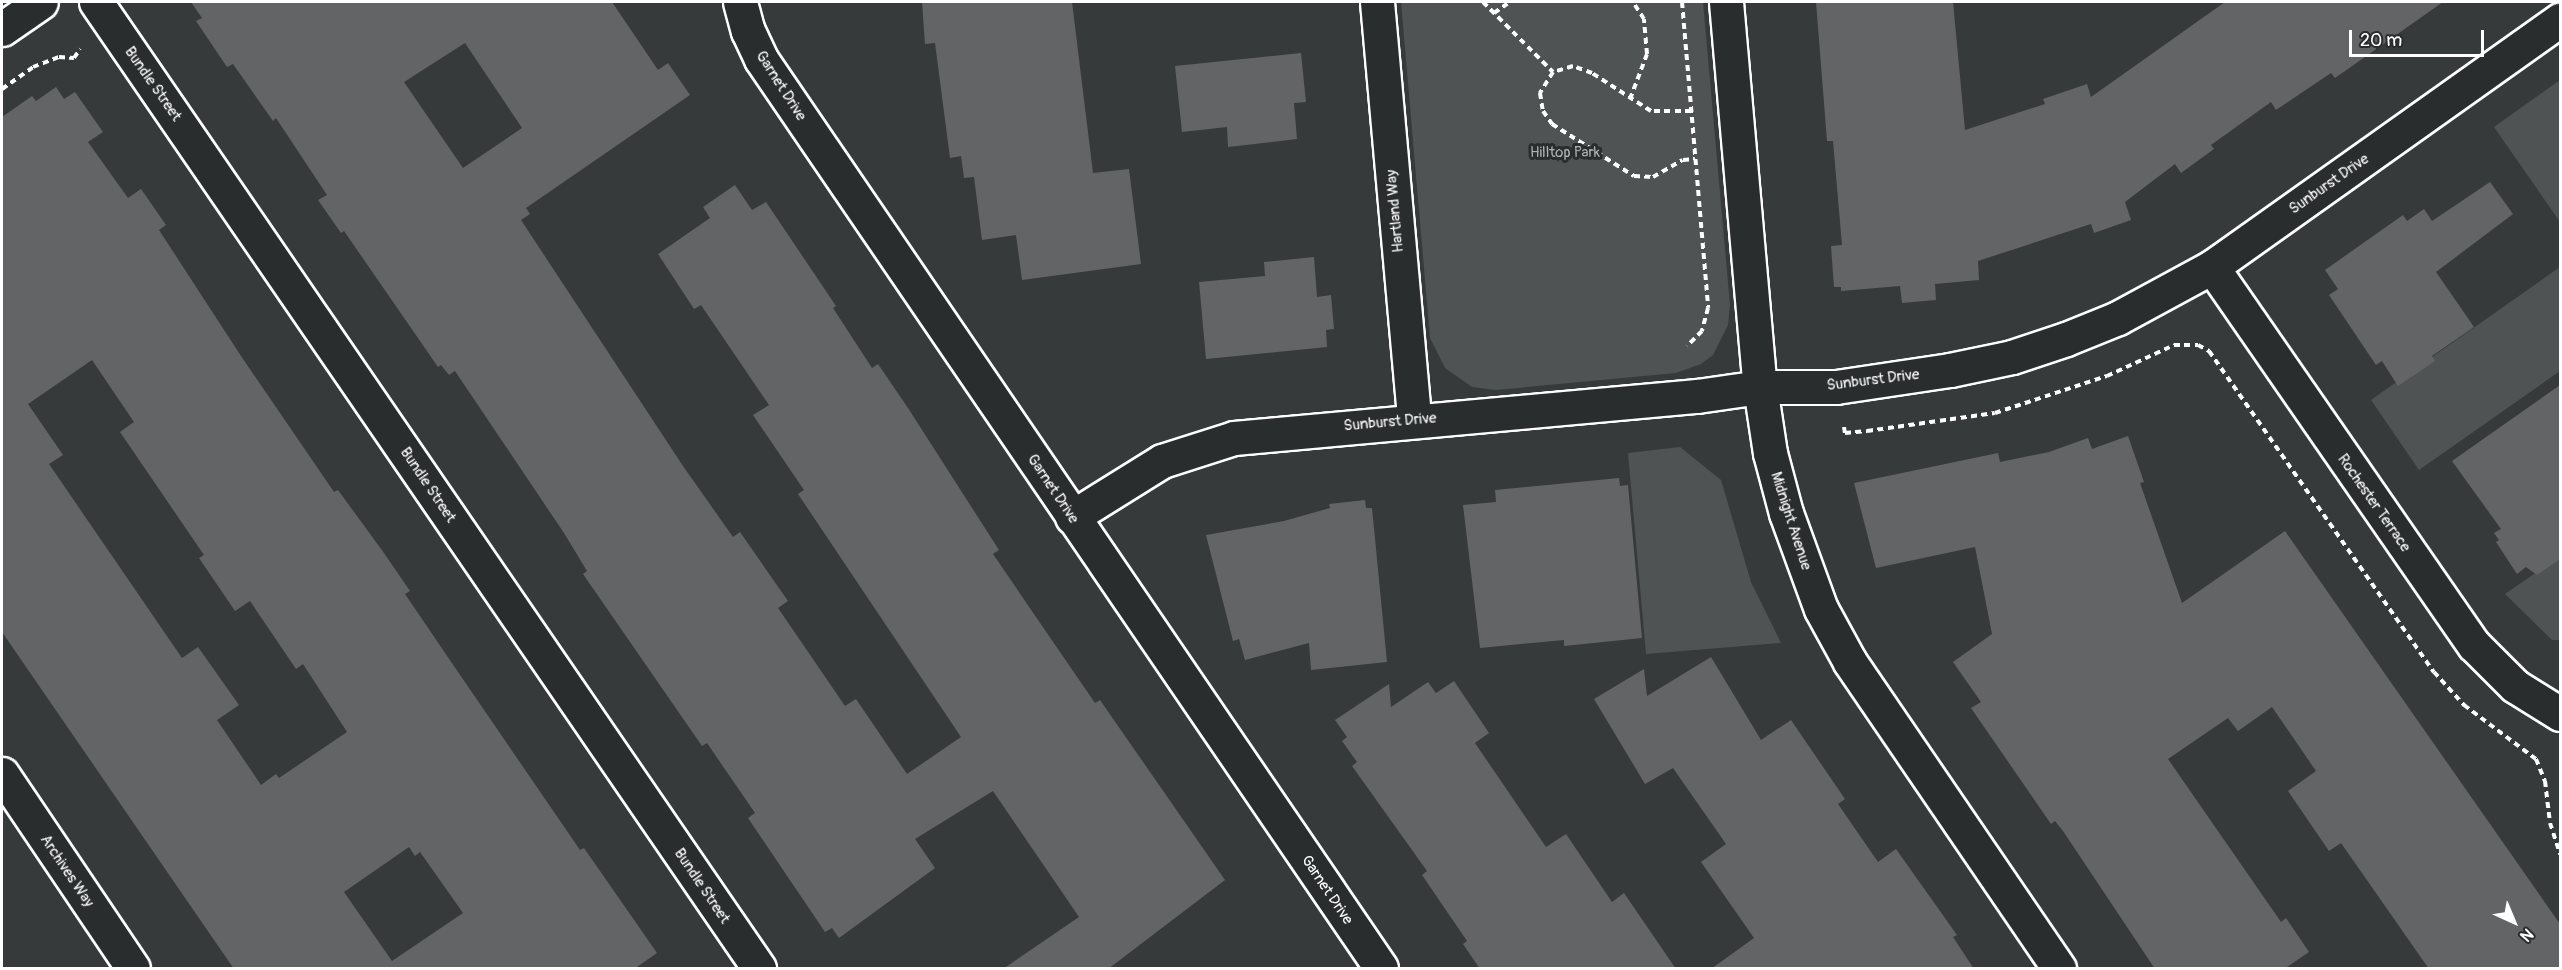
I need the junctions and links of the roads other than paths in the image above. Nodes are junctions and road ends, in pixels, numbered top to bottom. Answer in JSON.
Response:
{"nodes":[{"id":1,"x":41,"y":2,"type":"edge"},
{"id":2,"x":96,"y":2,"type":"edge"},
{"id":3,"x":740,"y":2,"type":"edge"},
{"id":4,"x":1377,"y":2,"type":"edge"},
{"id":5,"x":1726,"y":2,"type":"edge"},
{"id":6,"x":2560,"y":20,"type":"edge"},
{"id":7,"x":2,"y":29,"type":"edge"},
{"id":8,"x":2212,"y":267,"type":"junction"},
{"id":9,"x":1760,"y":387,"type":"junction"},
{"id":10,"x":1414,"y":420,"type":"junction"},
{"id":11,"x":1072,"y":517,"type":"junction"},
{"id":12,"x":2560,"y":714,"type":"edge"},
{"id":13,"x":2,"y":774,"type":"edge"},
{"id":14,"x":134,"y":969,"type":"edge"},
{"id":15,"x":759,"y":969,"type":"edge"},
{"id":16,"x":1381,"y":969,"type":"edge"},
{"id":17,"x":2059,"y":969,"type":"edge"}],
"edges":[{"from":1,"to":7,"type":"street"},
{"from":2,"to":15,"type":"street","name":"Bundle Street"},
{"from":3,"to":11,"type":"street","name":"Garnet Drive"},
{"from":4,"to":10,"type":"street","name":"Hartland Way"},
{"from":5,"to":9,"type":"street","name":"Midnight Avenue"},
{"from":6,"to":8,"type":"street","name":"Sunburst Drive"},
{"from":8,"to":9,"type":"street","name":"Sunburst Drive"},
{"from":8,"to":12,"type":"street","name":"Rochester Terrace"},
{"from":9,"to":10,"type":"street","name":"Sunburst Drive"},
{"from":9,"to":17,"type":"street","name":"Midnight Avenue"},
{"from":10,"to":11,"type":"street","name":"Sunburst Drive"},
{"from":11,"to":16,"type":"street","name":"Garnet Drive"},
{"from":13,"to":14,"type":"street","name":"Archives Way"}]}
